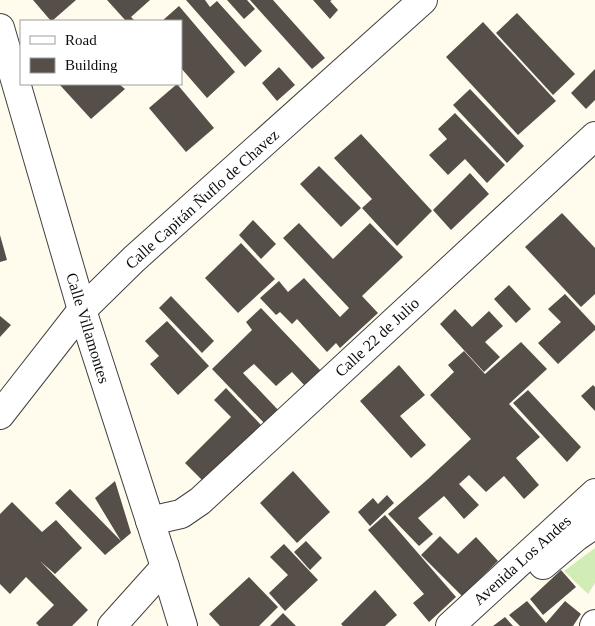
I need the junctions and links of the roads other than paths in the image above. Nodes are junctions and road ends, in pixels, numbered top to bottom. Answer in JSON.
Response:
{"nodes":[{"id":1,"x":423,"y":0,"type":"edge"},
{"id":2,"x":0,"y":28,"type":"edge"},
{"id":3,"x":595,"y":136,"type":"edge"},
{"id":4,"x":82,"y":310,"type":"junction"},
{"id":5,"x":0,"y":414,"type":"edge"},
{"id":6,"x":595,"y":493,"type":"edge"},
{"id":7,"x":150,"y":521,"type":"junction"},
{"id":8,"x":595,"y":524,"type":"edge"},
{"id":9,"x":165,"y":567,"type":"junction"},
{"id":10,"x":112,"y":626,"type":"edge"},
{"id":11,"x":182,"y":626,"type":"edge"},
{"id":12,"x":450,"y":626,"type":"edge"},
{"id":13,"x":471,"y":626,"type":"edge"}],
"edges":[{"from":1,"to":4,"type":"street","name":"Calle Capitán Ñuflo de Chavez"},
{"from":2,"to":4,"type":"street","name":"Calle Villamontes"},
{"from":3,"to":7,"type":"street","name":"Calle 22 de Julio"},
{"from":4,"to":5,"type":"street","name":"Calle Capitán Ñuflo de Chavez"},
{"from":4,"to":7,"type":"street","name":"Calle Villamontes"},
{"from":6,"to":12,"type":"street","name":"Avenida Los Andes"},
{"from":7,"to":9,"type":"street","name":"Calle Villamontes"},
{"from":8,"to":13,"type":"street","name":"Avenida Los Andes"},
{"from":9,"to":10,"type":"street"},
{"from":9,"to":11,"type":"street","name":"Calle Villamontes"}]}
